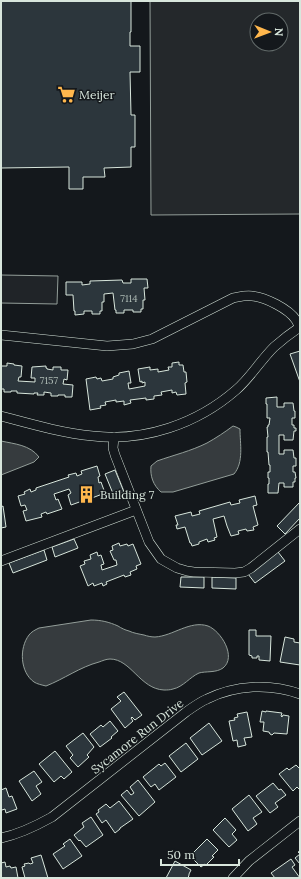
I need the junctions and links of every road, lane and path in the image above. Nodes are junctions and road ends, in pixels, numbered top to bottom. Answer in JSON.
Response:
{"nodes":[{"id":1,"x":300,"y":328,"type":"edge"},
{"id":2,"x":1,"y":335,"type":"edge"},
{"id":3,"x":1,"y":416,"type":"edge"},
{"id":4,"x":114,"y":437,"type":"junction"},
{"id":5,"x":136,"y":510,"type":"junction"},
{"id":6,"x":300,"y":529,"type":"edge"},
{"id":7,"x":1,"y":561,"type":"edge"},
{"id":8,"x":300,"y":694,"type":"edge"},
{"id":9,"x":300,"y":821,"type":"edge"},
{"id":10,"x":1,"y":838,"type":"edge"},
{"id":11,"x":233,"y":878,"type":"edge"}],
"edges":[{"from":1,"to":2,"type":"street"},
{"from":1,"to":4,"type":"street"},
{"from":3,"to":4,"type":"street"},
{"from":4,"to":5,"type":"street"},
{"from":5,"to":6,"type":"street"},
{"from":5,"to":7,"type":"street"},
{"from":8,"to":10,"type":"street","name":"Sycamore Run Drive"},
{"from":9,"to":11,"type":"street"}]}
